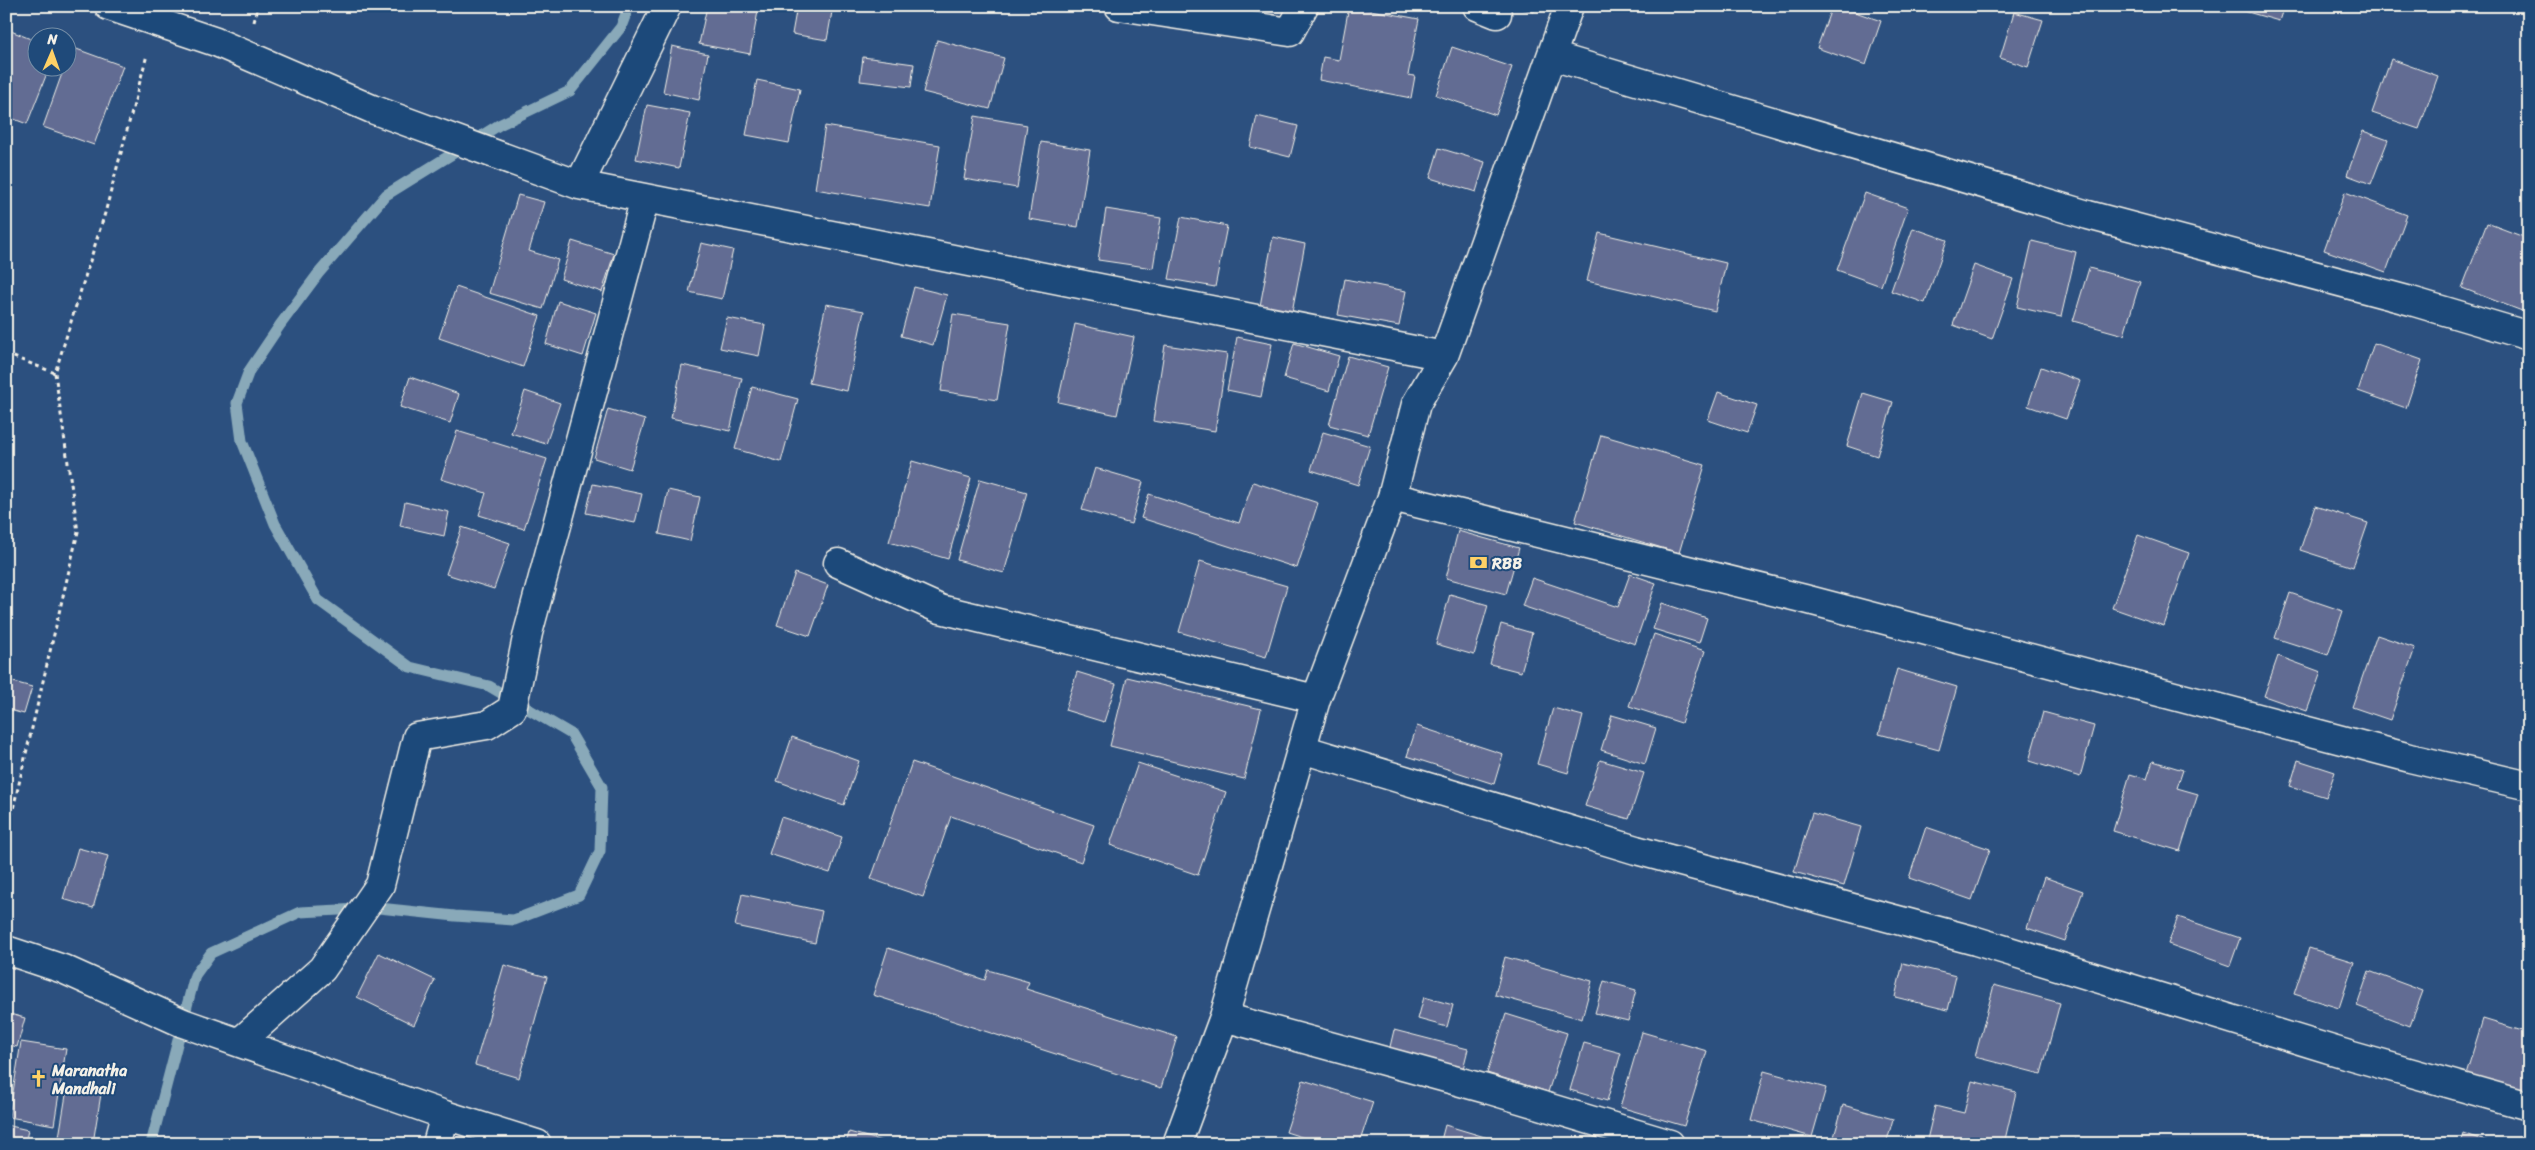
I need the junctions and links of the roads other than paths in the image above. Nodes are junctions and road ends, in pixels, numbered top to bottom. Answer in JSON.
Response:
{"nodes":[{"id":1,"x":109,"y":6,"type":"edge"},
{"id":2,"x":667,"y":6,"type":"edge"},
{"id":3,"x":1119,"y":6,"type":"edge"},
{"id":4,"x":1304,"y":6,"type":"edge"},
{"id":5,"x":1569,"y":6,"type":"edge"},
{"id":6,"x":1552,"y":56,"type":"junction"},
{"id":7,"x":579,"y":185,"type":"junction"},
{"id":8,"x":645,"y":198,"type":"junction"},
{"id":9,"x":2529,"y":336,"type":"edge"},
{"id":10,"x":1444,"y":356,"type":"junction"},
{"id":11,"x":1392,"y":497,"type":"junction"},
{"id":12,"x":838,"y":563,"type":"dead end"},
{"id":13,"x":1316,"y":699,"type":"junction"},
{"id":14,"x":1302,"y":749,"type":"junction"},
{"id":15,"x":2529,"y":786,"type":"edge"},
{"id":16,"x":6,"y":950,"type":"edge"},
{"id":17,"x":1224,"y":1017,"type":"junction"},
{"id":18,"x":240,"y":1042,"type":"junction"},
{"id":19,"x":2529,"y":1106,"type":"edge"},
{"id":20,"x":445,"y":1115,"type":"junction"},
{"id":21,"x":436,"y":1144,"type":"edge"},
{"id":22,"x":537,"y":1144,"type":"edge"},
{"id":23,"x":1177,"y":1144,"type":"edge"},
{"id":24,"x":1670,"y":1144,"type":"edge"}],
"edges":[{"from":1,"to":7,"type":"street"},
{"from":2,"to":7,"type":"street"},
{"from":3,"to":4,"type":"street"},
{"from":5,"to":6,"type":"street"},
{"from":6,"to":9,"type":"street"},
{"from":6,"to":10,"type":"street"},
{"from":7,"to":8,"type":"street"},
{"from":8,"to":10,"type":"street"},
{"from":8,"to":18,"type":"street"},
{"from":10,"to":11,"type":"street"},
{"from":11,"to":13,"type":"street"},
{"from":11,"to":15,"type":"street"},
{"from":12,"to":13,"type":"street"},
{"from":13,"to":14,"type":"street"},
{"from":14,"to":17,"type":"street"},
{"from":14,"to":19,"type":"street"},
{"from":16,"to":18,"type":"street"},
{"from":17,"to":23,"type":"street"},
{"from":17,"to":24,"type":"street"},
{"from":18,"to":20,"type":"street"},
{"from":20,"to":21,"type":"street"},
{"from":20,"to":22,"type":"street"}]}
